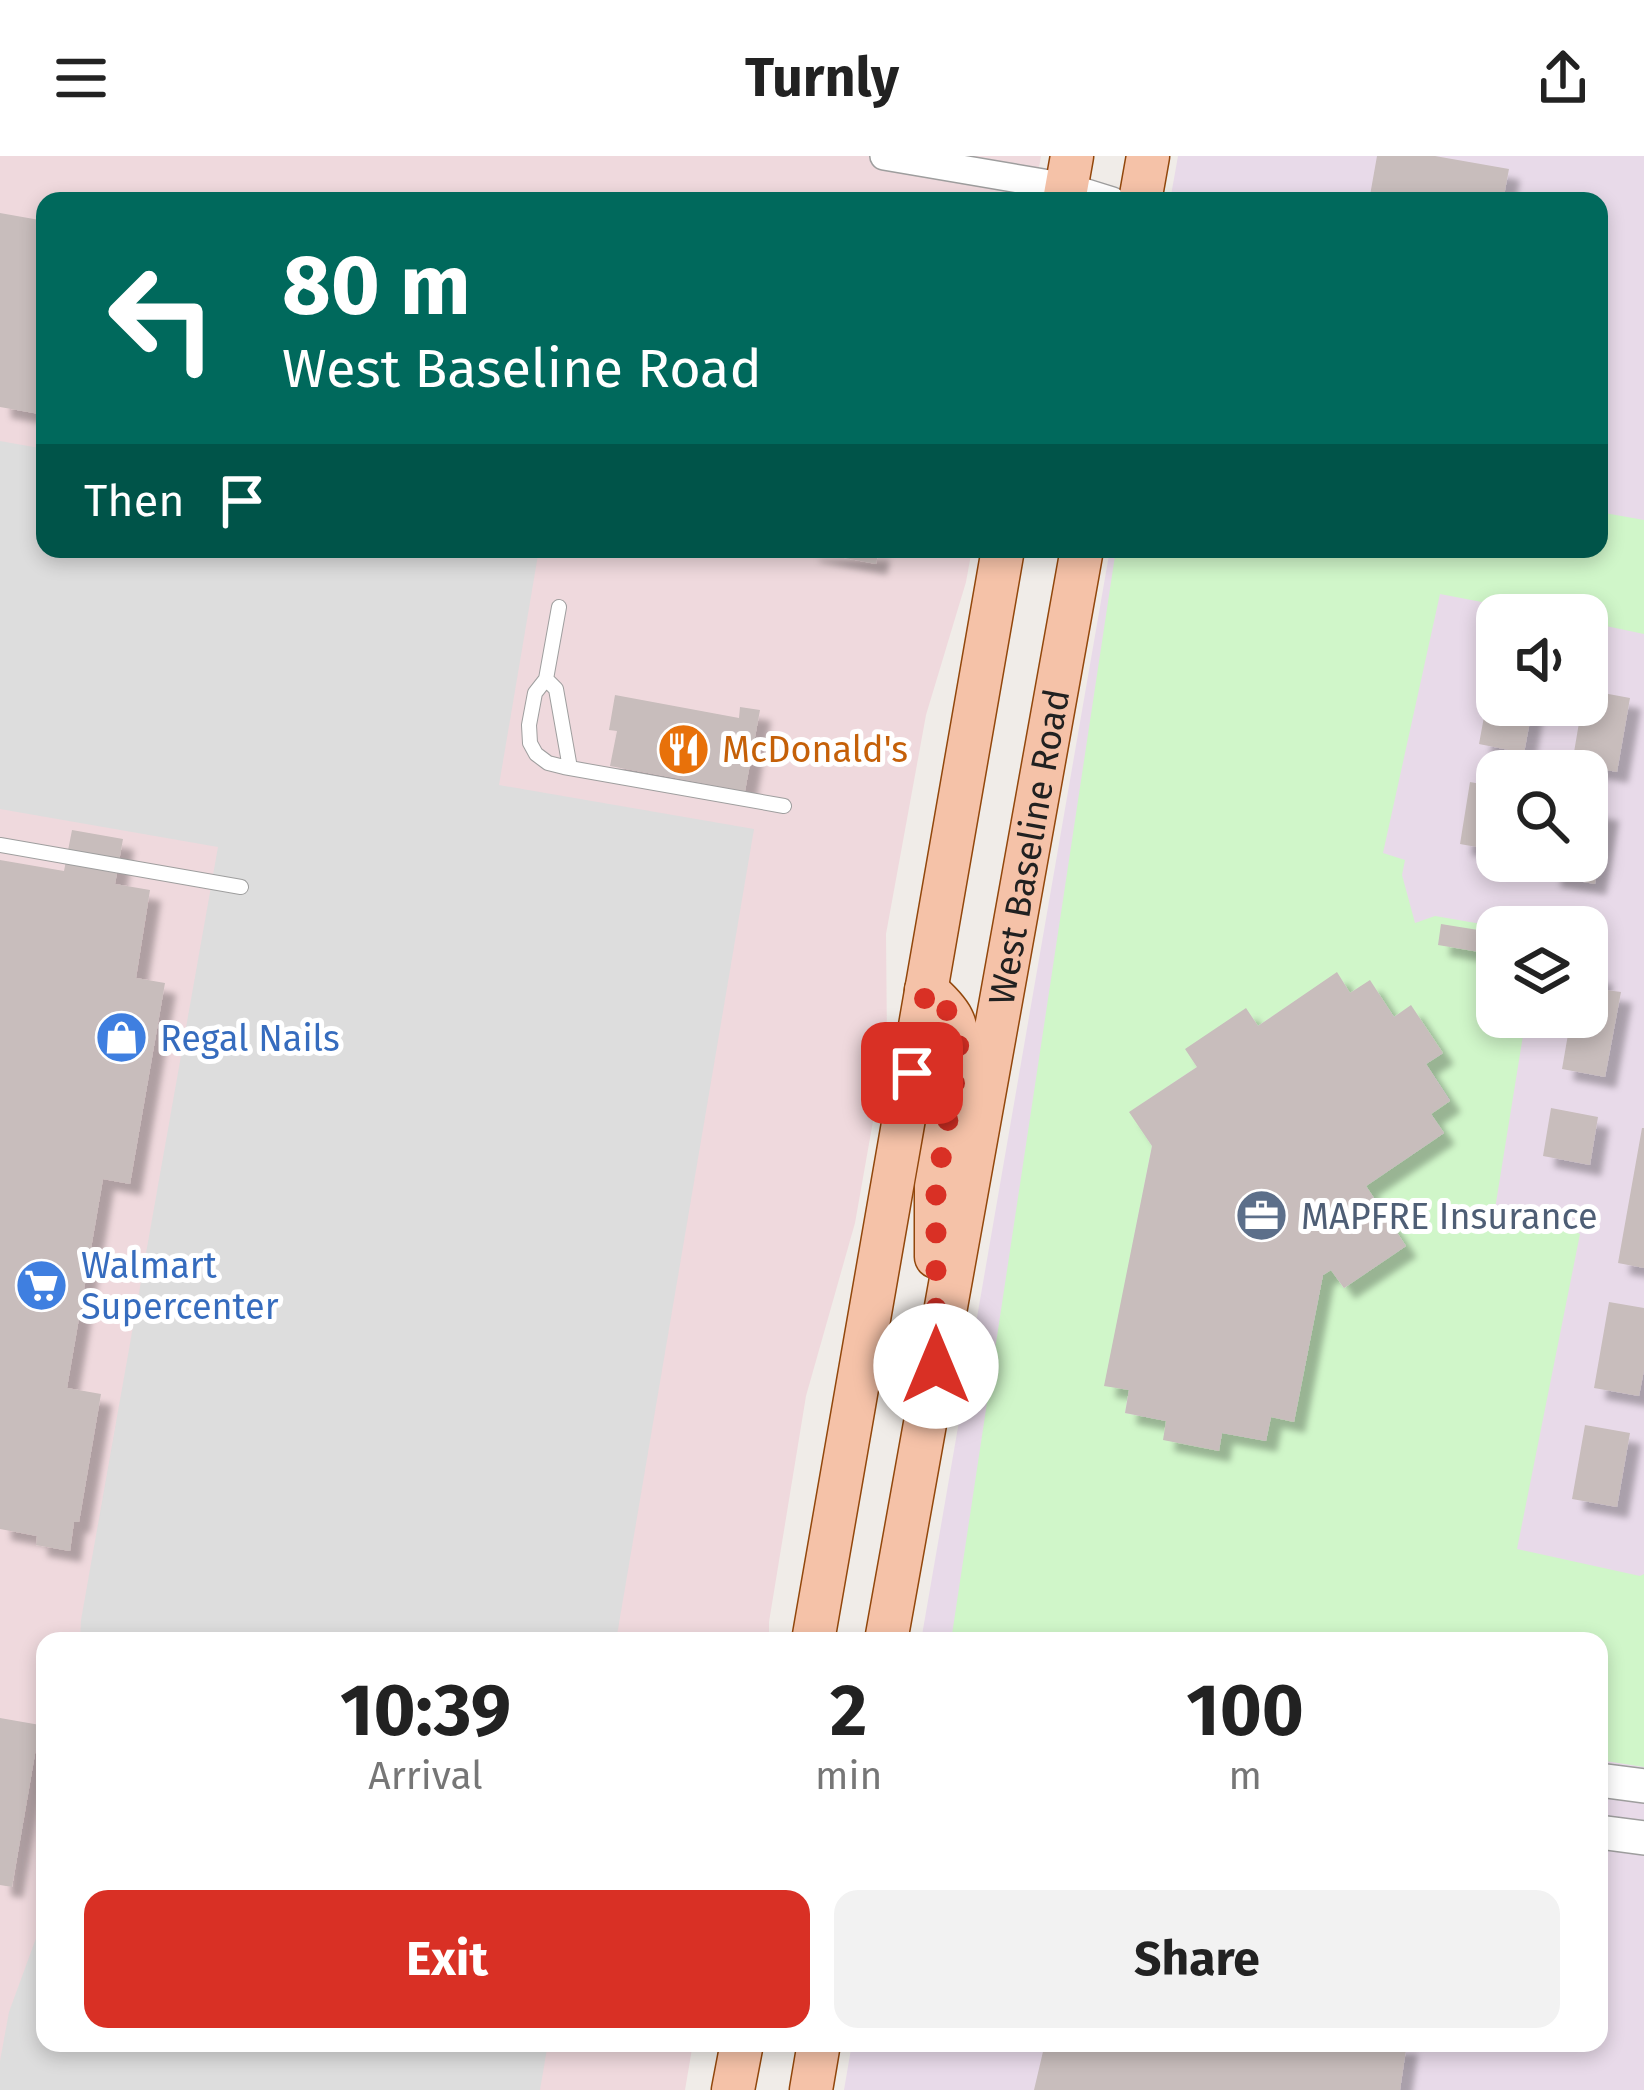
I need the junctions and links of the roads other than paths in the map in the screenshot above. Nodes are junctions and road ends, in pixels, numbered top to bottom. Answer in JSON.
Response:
{"nodes":[{"id":1,"x":884,"y":156,"type":"edge"},
{"id":2,"x":1148,"y":156,"type":"edge"},
{"id":3,"x":1068,"y":181,"type":"edge"},
{"id":4,"x":1142,"y":192,"type":"edge"},
{"id":5,"x":1001,"y":558,"type":"edge"},
{"id":6,"x":1080,"y":558,"type":"edge"},
{"id":7,"x":559,"y":607,"type":"dead end"},
{"id":8,"x":546,"y":679,"type":"junction"},
{"id":9,"x":570,"y":769,"type":"junction"},
{"id":10,"x":784,"y":806,"type":"dead end"},
{"id":11,"x":0,"y":845,"type":"edge"},
{"id":12,"x":241,"y":887,"type":"dead end"},
{"id":13,"x":926,"y":990,"type":"junction"},
{"id":14,"x":936,"y":1366,"type":"junction"},
{"id":15,"x":815,"y":1632,"type":"edge"},
{"id":16,"x":888,"y":1632,"type":"edge"},
{"id":17,"x":1608,"y":1781,"type":"edge"},
{"id":18,"x":1644,"y":1786,"type":"edge"},
{"id":19,"x":1608,"y":1833,"type":"edge"},
{"id":20,"x":1644,"y":1838,"type":"edge"},
{"id":21,"x":740,"y":2052,"type":"edge"},
{"id":22,"x":817,"y":2052,"type":"edge"},
{"id":23,"x":734,"y":2090,"type":"edge"},
{"id":24,"x":811,"y":2090,"type":"edge"}],
"edges":[{"from":1,"to":3,"type":"street"},
{"from":2,"to":4,"type":"main road"},
{"from":5,"to":13,"type":"main road"},
{"from":6,"to":14,"type":"main road","name":"West Baseline Road"},
{"from":7,"to":8,"type":"lane"},
{"from":8,"to":9,"type":"lane"},
{"from":8,"to":9,"type":"lane"},
{"from":9,"to":10,"type":"lane"},
{"from":11,"to":12,"type":"lane"},
{"from":13,"to":14,"type":"main road"},
{"from":13,"to":15,"type":"main road"},
{"from":14,"to":16,"type":"main road","name":"West Baseline Road"},
{"from":17,"to":18,"type":"street"},
{"from":19,"to":20,"type":"street"},
{"from":21,"to":23,"type":"main road"},
{"from":22,"to":24,"type":"main road"}]}
